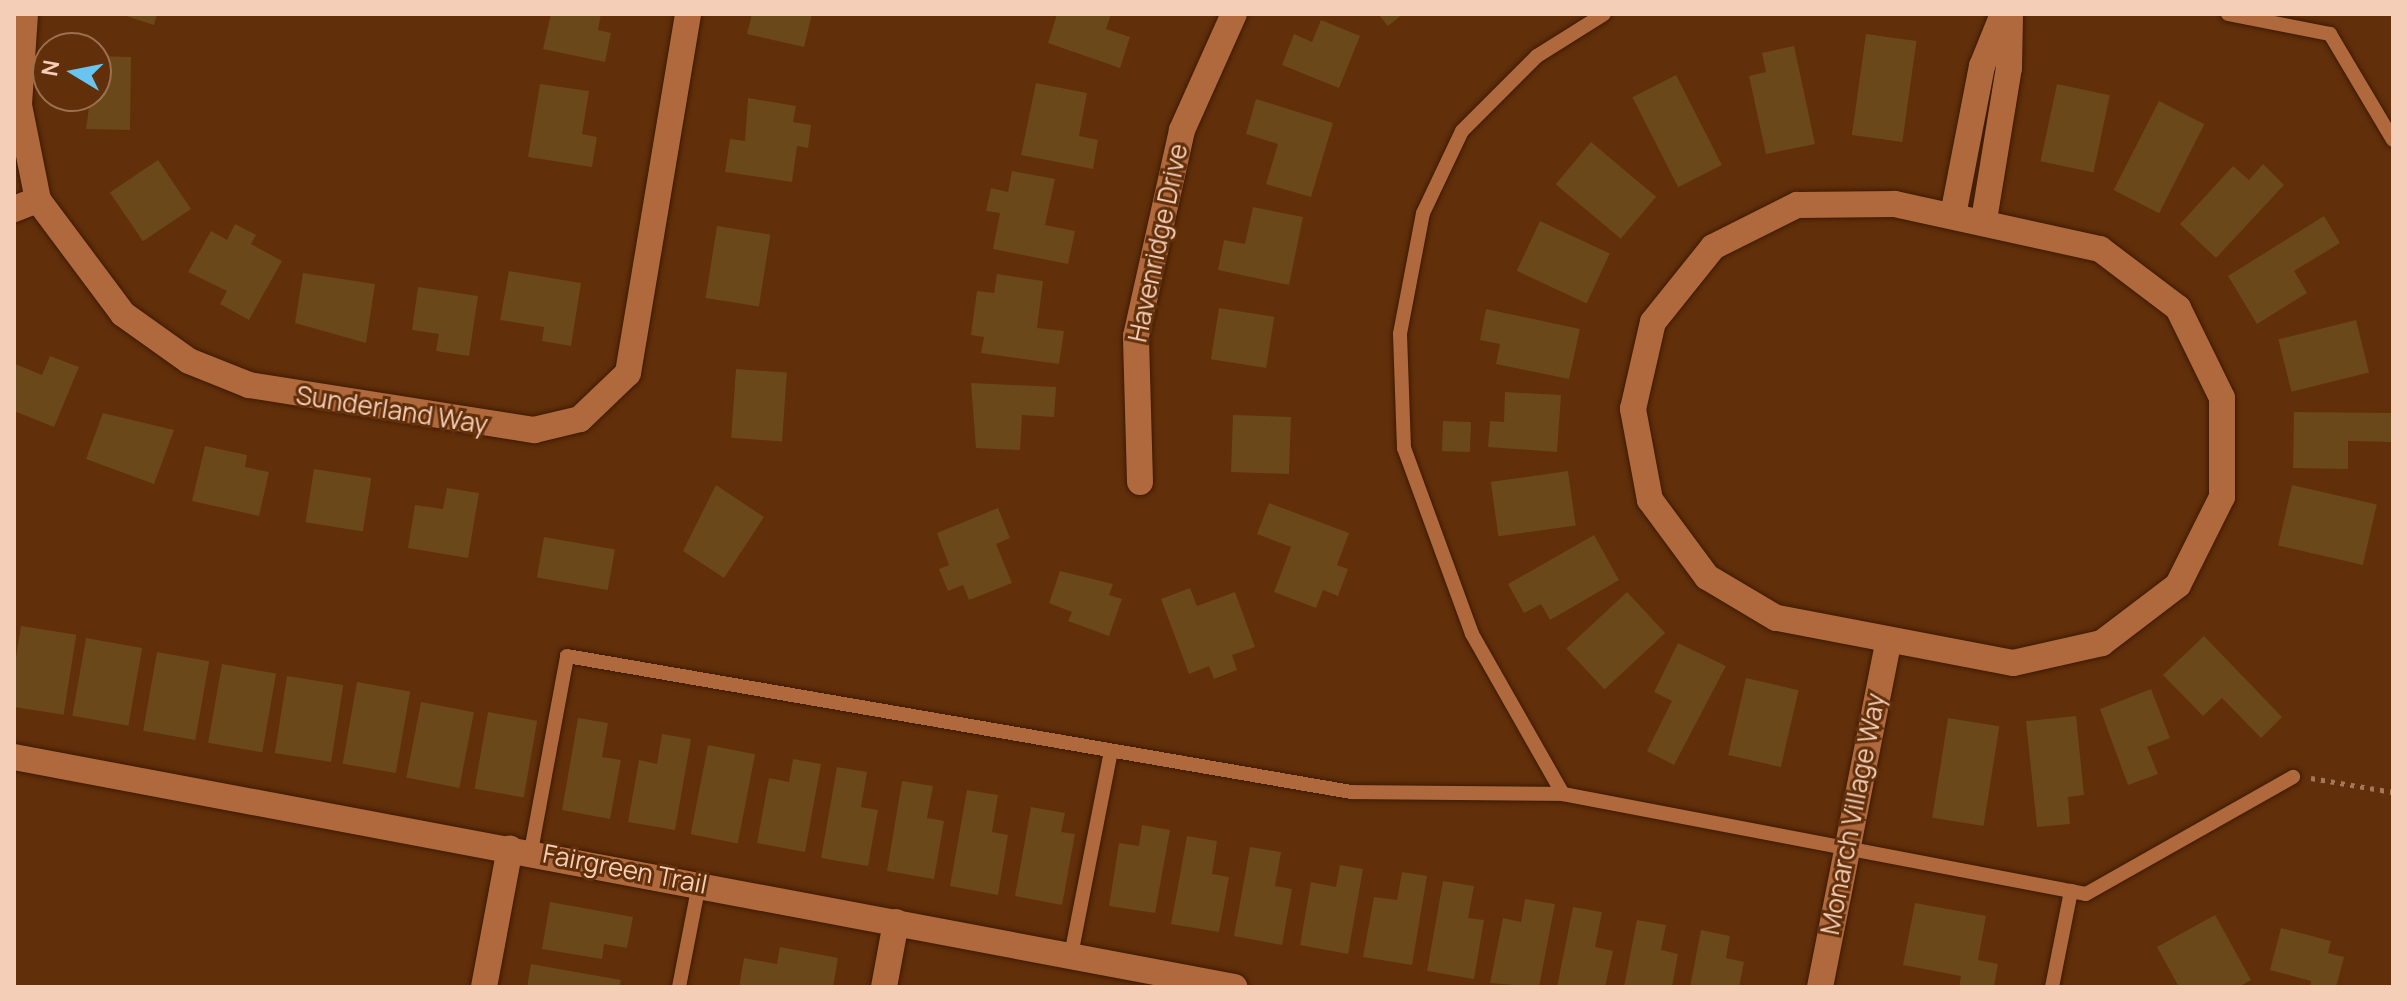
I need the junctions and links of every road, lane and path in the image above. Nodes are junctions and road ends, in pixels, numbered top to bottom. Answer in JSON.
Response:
{"nodes":[{"id":1,"x":25,"y":14,"type":"edge"},
{"id":2,"x":688,"y":14,"type":"edge"},
{"id":3,"x":1234,"y":14,"type":"edge"},
{"id":4,"x":1604,"y":14,"type":"edge"},
{"id":5,"x":2003,"y":14,"type":"edge"},
{"id":6,"x":2010,"y":14,"type":"edge"},
{"id":7,"x":2228,"y":14,"type":"edge"},
{"id":8,"x":2393,"y":140,"type":"edge"},
{"id":9,"x":26,"y":205,"type":"edge"},
{"id":10,"x":1953,"y":215,"type":"junction"},
{"id":11,"x":1984,"y":220,"type":"junction"},
{"id":12,"x":1140,"y":482,"type":"dead end"},
{"id":13,"x":1888,"y":642,"type":"junction"},
{"id":14,"x":1111,"y":751,"type":"junction"},
{"id":15,"x":14,"y":757,"type":"edge"},
{"id":16,"x":2293,"y":777,"type":"joint"},
{"id":17,"x":2393,"y":792,"type":"edge"},
{"id":18,"x":1563,"y":794,"type":"junction"},
{"id":19,"x":1844,"y":845,"type":"junction"},
{"id":20,"x":520,"y":850,"type":"junction"},
{"id":21,"x":699,"y":884,"type":"junction"},
{"id":22,"x":2071,"y":891,"type":"junction"},
{"id":23,"x":896,"y":922,"type":"junction"},
{"id":24,"x":1071,"y":955,"type":"junction"},
{"id":25,"x":484,"y":987,"type":"edge"},
{"id":26,"x":679,"y":987,"type":"edge"},
{"id":27,"x":884,"y":987,"type":"edge"},
{"id":28,"x":1235,"y":987,"type":"edge"},
{"id":29,"x":1820,"y":987,"type":"edge"},
{"id":30,"x":2052,"y":987,"type":"edge"}],
"edges":[{"from":1,"to":9,"type":"street","name":"Sunderland Way"},
{"from":2,"to":9,"type":"street","name":"Sunderland Way"},
{"from":3,"to":12,"type":"street","name":"Havenridge Drive"},
{"from":4,"to":18,"type":"lane"},
{"from":5,"to":10,"type":"street"},
{"from":6,"to":11,"type":"street"},
{"from":7,"to":8,"type":"lane"},
{"from":10,"to":11,"type":"street"},
{"from":10,"to":13,"type":"street"},
{"from":11,"to":13,"type":"street"},
{"from":13,"to":19,"type":"street","name":"Monarch Village Way"},
{"from":14,"to":18,"type":"lane"},
{"from":14,"to":20,"type":"lane"},
{"from":14,"to":24,"type":"lane"},
{"from":15,"to":20,"type":"street","name":"Fairgreen Trail"},
{"from":16,"to":17,"type":"path"},
{"from":16,"to":22,"type":"lane"},
{"from":18,"to":19,"type":"lane"},
{"from":19,"to":22,"type":"lane"},
{"from":19,"to":29,"type":"street","name":"Monarch Village Way"},
{"from":20,"to":21,"type":"street","name":"Fairgreen Trail"},
{"from":20,"to":25,"type":"street"},
{"from":21,"to":23,"type":"street","name":"Fairgreen Trail"},
{"from":21,"to":26,"type":"lane"},
{"from":22,"to":30,"type":"lane"},
{"from":23,"to":24,"type":"street","name":"Fairgreen Trail"},
{"from":23,"to":27,"type":"street"},
{"from":24,"to":28,"type":"street","name":"Fairgreen Trail"}]}
